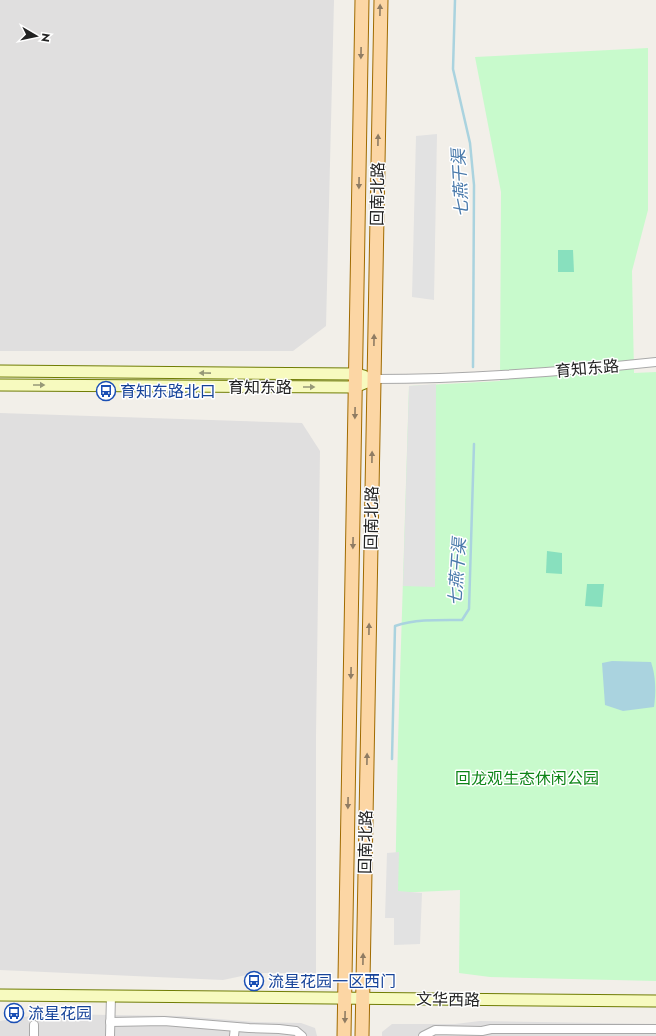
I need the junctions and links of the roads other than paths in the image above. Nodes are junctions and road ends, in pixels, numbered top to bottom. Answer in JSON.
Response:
{"nodes":[{"id":1,"x":362,"y":0,"type":"edge"},
{"id":2,"x":381,"y":0,"type":"edge"},
{"id":3,"x":656,"y":362,"type":"edge"},
{"id":4,"x":0,"y":371,"type":"edge"},
{"id":5,"x":356,"y":374,"type":"junction"},
{"id":6,"x":374,"y":379,"type":"junction"},
{"id":7,"x":0,"y":385,"type":"edge"},
{"id":8,"x":355,"y":387,"type":"junction"},
{"id":9,"x":0,"y":995,"type":"edge"},
{"id":10,"x":111,"y":996,"type":"junction"},
{"id":11,"x":345,"y":998,"type":"junction"},
{"id":12,"x":363,"y":998,"type":"junction"},
{"id":13,"x":656,"y":1001,"type":"edge"},
{"id":14,"x":110,"y":1022,"type":"junction"},
{"id":15,"x":34,"y":1025,"type":"dead end"},
{"id":16,"x":235,"y":1027,"type":"junction"},
{"id":17,"x":656,"y":1029,"type":"edge"},
{"id":18,"x":273,"y":1032,"type":"edge"},
{"id":19,"x":34,"y":1036,"type":"edge"},
{"id":20,"x":110,"y":1036,"type":"edge"},
{"id":21,"x":234,"y":1036,"type":"edge"},
{"id":22,"x":302,"y":1036,"type":"edge"},
{"id":23,"x":344,"y":1036,"type":"edge"},
{"id":24,"x":362,"y":1036,"type":"edge"},
{"id":25,"x":423,"y":1036,"type":"edge"}],
"edges":[{"from":1,"to":5,"type":"main road","name":"回南北路","one_way":true},
{"from":6,"to":2,"type":"main road","name":"回南北路","one_way":true},
{"from":3,"to":6,"type":"street","name":"育知东路"},
{"from":5,"to":4,"type":"main road","name":"育知东路","one_way":true},
{"from":5,"to":6,"type":"main road","name":"育知东路"},
{"from":5,"to":8,"type":"main road","name":"回南北路"},
{"from":6,"to":8,"type":"main road","name":"育知东路"},
{"from":12,"to":6,"type":"main road","name":"回南北路","one_way":true},
{"from":7,"to":8,"type":"main road","name":"育知东路","one_way":true},
{"from":8,"to":11,"type":"main road","name":"回南北路","one_way":true},
{"from":9,"to":10,"type":"main road","name":"文华西路"},
{"from":10,"to":11,"type":"main road","name":"文华西路"},
{"from":10,"to":14,"type":"street"},
{"from":11,"to":12,"type":"main road","name":"文华西路"},
{"from":11,"to":23,"type":"main road","name":"回南北路","one_way":true},
{"from":12,"to":13,"type":"main road","name":"文华西路"},
{"from":12,"to":24,"type":"main road","name":"回南北路"},
{"from":14,"to":16,"type":"street"},
{"from":14,"to":20,"type":"street"},
{"from":15,"to":19,"type":"street"},
{"from":16,"to":18,"type":"street"},
{"from":16,"to":21,"type":"street"},
{"from":17,"to":25,"type":"street"},
{"from":18,"to":22,"type":"street"}]}
